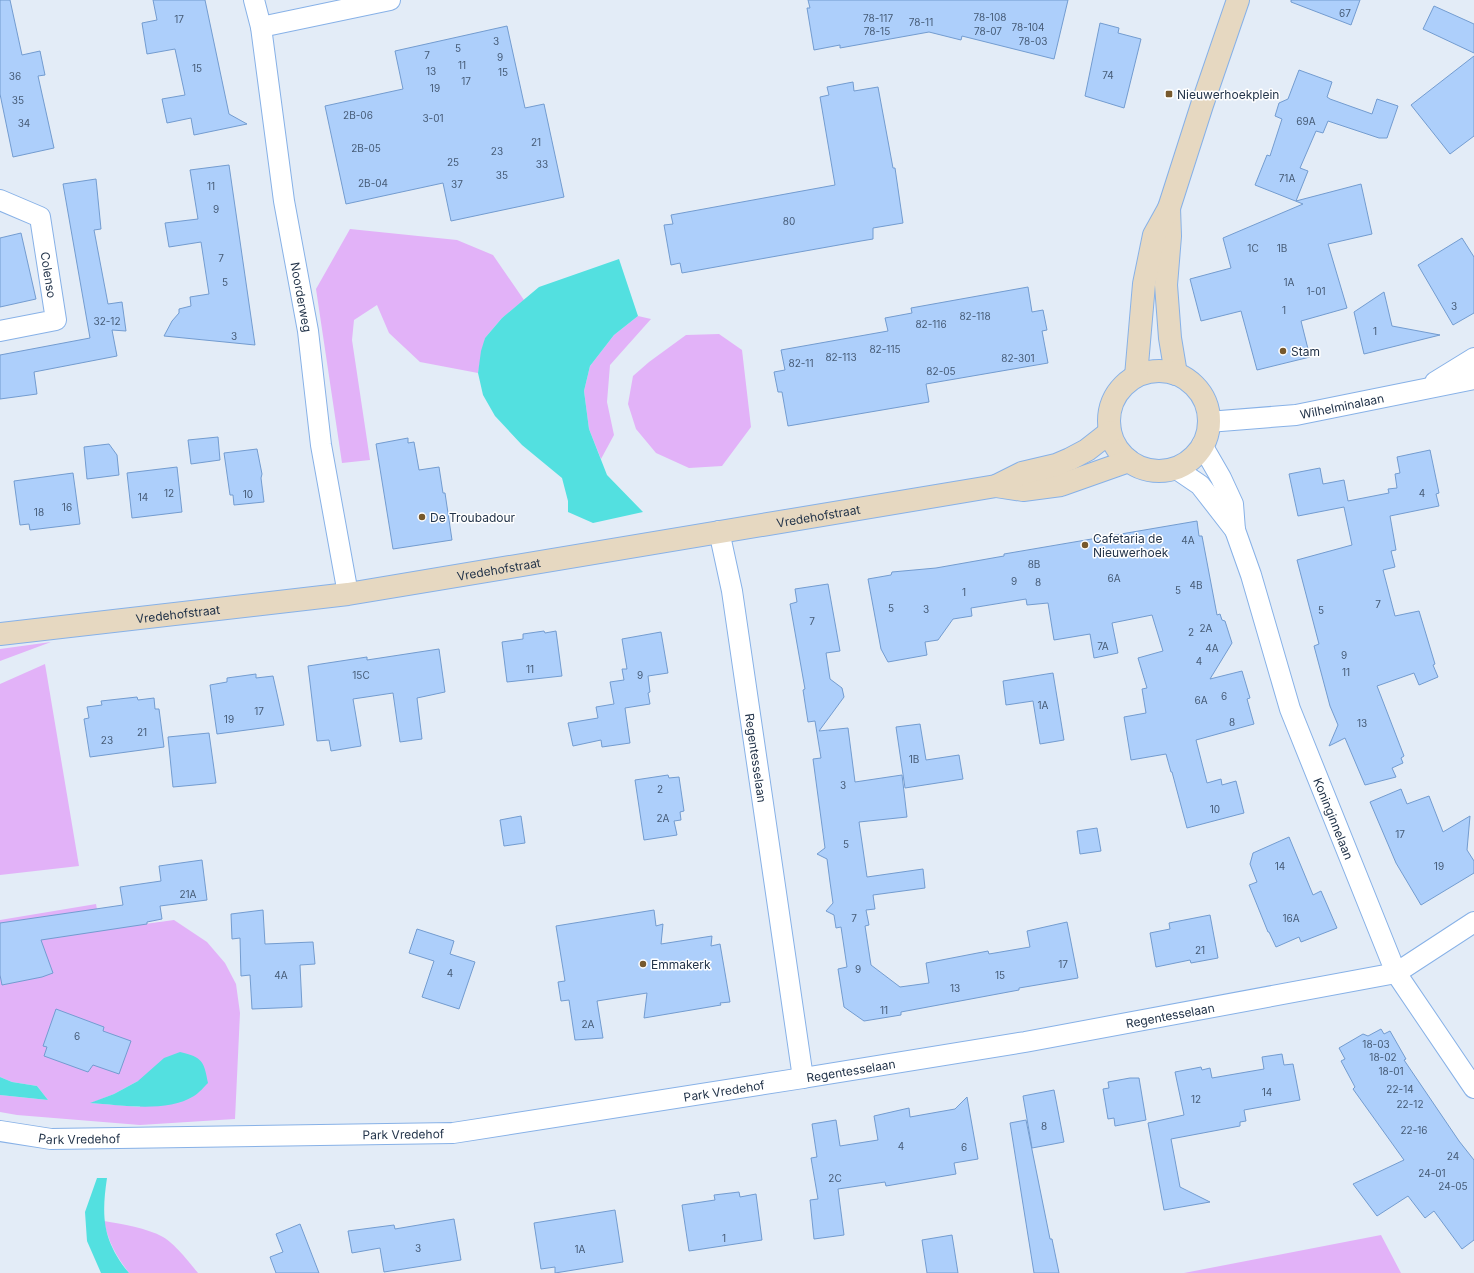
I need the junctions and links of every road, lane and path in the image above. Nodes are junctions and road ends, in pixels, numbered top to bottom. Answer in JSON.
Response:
{"nodes":[{"id":1,"x":254,"y":0,"type":"edge"},
{"id":2,"x":390,"y":0,"type":"edge"},
{"id":3,"x":1238,"y":0,"type":"edge"},
{"id":4,"x":261,"y":27,"type":"junction"},
{"id":5,"x":0,"y":200,"type":"edge"},
{"id":6,"x":1169,"y":208,"type":"junction"},
{"id":7,"x":0,"y":331,"type":"edge"},
{"id":8,"x":1474,"y":358,"type":"edge"},
{"id":9,"x":1176,"y":374,"type":"junction"},
{"id":10,"x":1136,"y":376,"type":"junction"},
{"id":11,"x":1474,"y":379,"type":"edge"},
{"id":12,"x":1424,"y":389,"type":"junction"},
{"id":13,"x":1208,"y":422,"type":"junction"},
{"id":14,"x":1110,"y":432,"type":"junction"},
{"id":15,"x":1202,"y":445,"type":"junction"},
{"id":16,"x":1129,"y":461,"type":"junction"},
{"id":17,"x":1175,"y":468,"type":"junction"},
{"id":18,"x":996,"y":486,"type":"junction"},
{"id":19,"x":1235,"y":530,"type":"junction"},
{"id":20,"x":719,"y":531,"type":"junction"},
{"id":21,"x":348,"y":594,"type":"junction"},
{"id":22,"x":0,"y":634,"type":"edge"},
{"id":23,"x":1474,"y":922,"type":"edge"},
{"id":24,"x":1396,"y":973,"type":"junction"},
{"id":25,"x":804,"y":1078,"type":"junction"},
{"id":26,"x":1474,"y":1088,"type":"edge"},
{"id":27,"x":0,"y":1130,"type":"edge"}],
"edges":[{"from":1,"to":4,"type":"street","name":"Noorderweg"},
{"from":2,"to":4,"type":"street"},
{"from":3,"to":6,"type":"main road"},
{"from":4,"to":21,"type":"street","name":"Noorderweg"},
{"from":5,"to":7,"type":"street","name":"Colenso"},
{"from":6,"to":9,"type":"main road"},
{"from":6,"to":10,"type":"main road"},
{"from":8,"to":12,"type":"street"},
{"from":9,"to":10,"type":"main road"},
{"from":9,"to":13,"type":"main road"},
{"from":10,"to":14,"type":"main road"},
{"from":11,"to":12,"type":"street","name":"Wilhelminalaan"},
{"from":12,"to":13,"type":"street","name":"Wilhelminalaan"},
{"from":13,"to":15,"type":"main road"},
{"from":14,"to":16,"type":"main road"},
{"from":14,"to":18,"type":"main road","name":"Vredehofstraat"},
{"from":15,"to":17,"type":"main road"},
{"from":15,"to":19,"type":"street","name":"Koninginnelaan"},
{"from":16,"to":17,"type":"main road"},
{"from":16,"to":18,"type":"main road","name":"Vredehofstraat"},
{"from":17,"to":19,"type":"street","name":"Koninginnelaan"},
{"from":18,"to":20,"type":"main road","name":"Vredehofstraat"},
{"from":19,"to":24,"type":"street","name":"Koninginnelaan"},
{"from":20,"to":21,"type":"main road","name":"Vredehofstraat"},
{"from":20,"to":25,"type":"street","name":"Regentesselaan"},
{"from":21,"to":22,"type":"main road","name":"Vredehofstraat"},
{"from":23,"to":24,"type":"street"},
{"from":24,"to":25,"type":"street","name":"Regentesselaan"},
{"from":24,"to":26,"type":"street","name":"Koninginnelaan"},
{"from":25,"to":27,"type":"street","name":"Park Vredehof"}]}
